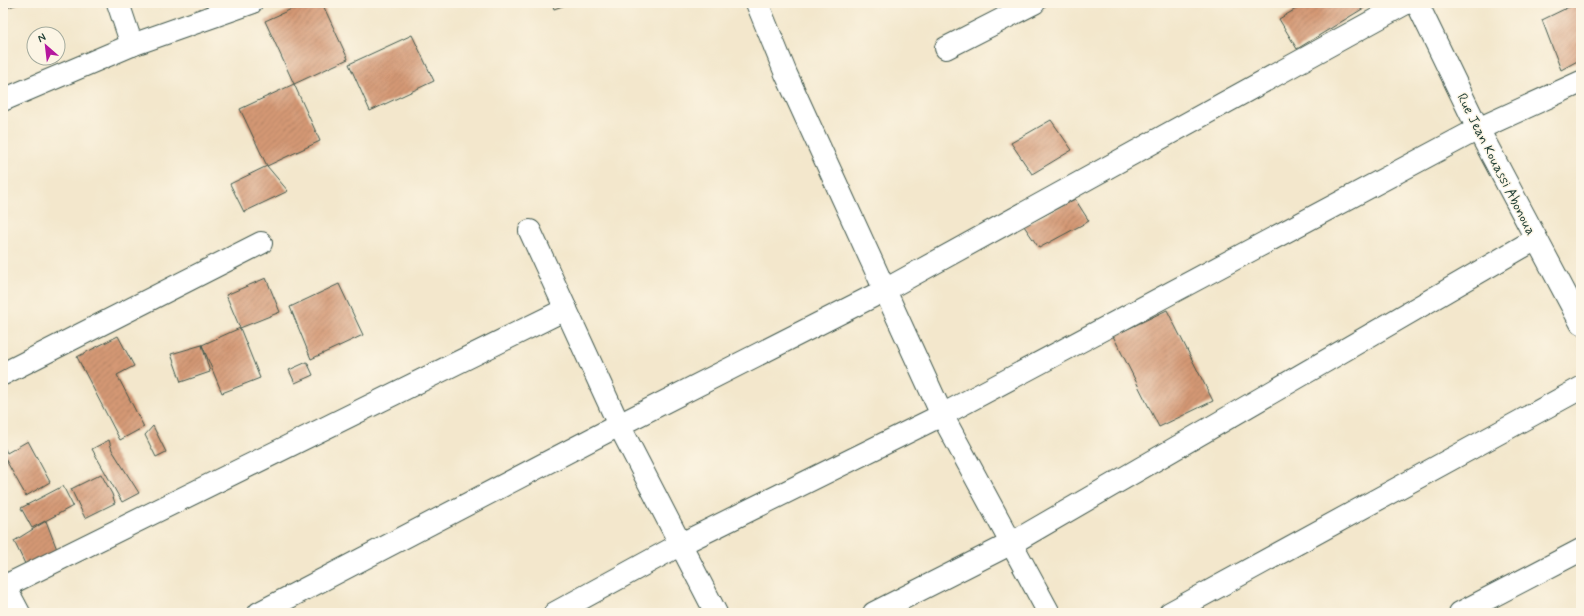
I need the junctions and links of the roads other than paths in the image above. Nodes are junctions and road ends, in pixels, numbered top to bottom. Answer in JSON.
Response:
{"nodes":[{"id":1,"x":118,"y":3,"type":"edge"},
{"id":2,"x":251,"y":3,"type":"edge"},
{"id":3,"x":757,"y":3,"type":"edge"},
{"id":4,"x":1034,"y":3,"type":"edge"},
{"id":5,"x":1406,"y":3,"type":"edge"},
{"id":6,"x":1417,"y":3,"type":"edge"},
{"id":7,"x":132,"y":44,"type":"junction"},
{"id":8,"x":946,"y":48,"type":"dead end"},
{"id":9,"x":1581,"y":82,"type":"edge"},
{"id":10,"x":3,"y":100,"type":"edge"},
{"id":11,"x":1478,"y":129,"type":"junction"},
{"id":12,"x":530,"y":231,"type":"dead end"},
{"id":13,"x":1536,"y":239,"type":"junction"},
{"id":14,"x":261,"y":243,"type":"dead end"},
{"id":15,"x":885,"y":290,"type":"junction"},
{"id":16,"x":566,"y":309,"type":"junction"},
{"id":17,"x":1581,"y":323,"type":"edge"},
{"id":18,"x":3,"y":374,"type":"edge"},
{"id":19,"x":1581,"y":388,"type":"edge"},
{"id":20,"x":942,"y":415,"type":"junction"},
{"id":21,"x":619,"y":424,"type":"junction"},
{"id":22,"x":1012,"y":543,"type":"junction"},
{"id":23,"x":680,"y":544,"type":"junction"},
{"id":24,"x":1581,"y":550,"type":"edge"},
{"id":25,"x":4,"y":586,"type":"edge"},
{"id":26,"x":19,"y":613,"type":"edge"},
{"id":27,"x":260,"y":613,"type":"edge"},
{"id":28,"x":555,"y":613,"type":"edge"},
{"id":29,"x":716,"y":613,"type":"edge"},
{"id":30,"x":874,"y":613,"type":"edge"},
{"id":31,"x":1049,"y":613,"type":"edge"},
{"id":32,"x":1170,"y":613,"type":"edge"},
{"id":33,"x":1460,"y":613,"type":"edge"}],
"edges":[{"from":1,"to":7,"type":"street"},
{"from":2,"to":7,"type":"street"},
{"from":3,"to":15,"type":"street"},
{"from":4,"to":8,"type":"street"},
{"from":5,"to":15,"type":"street"},
{"from":6,"to":11,"type":"street","name":"Rue Jean Kouassi Abonoua"},
{"from":7,"to":10,"type":"street"},
{"from":9,"to":11,"type":"street"},
{"from":11,"to":13,"type":"street","name":"Rue Jean Kouassi Abonoua"},
{"from":11,"to":20,"type":"street"},
{"from":12,"to":16,"type":"street"},
{"from":13,"to":17,"type":"street","name":"Rue Jean Kouassi Abonoua"},
{"from":13,"to":22,"type":"street"},
{"from":14,"to":18,"type":"street"},
{"from":15,"to":20,"type":"street"},
{"from":15,"to":21,"type":"street"},
{"from":16,"to":21,"type":"street"},
{"from":16,"to":25,"type":"street"},
{"from":19,"to":32,"type":"street"},
{"from":20,"to":22,"type":"street"},
{"from":20,"to":23,"type":"street"},
{"from":21,"to":23,"type":"street"},
{"from":21,"to":27,"type":"street"},
{"from":22,"to":30,"type":"street"},
{"from":22,"to":31,"type":"street"},
{"from":23,"to":28,"type":"street"},
{"from":23,"to":29,"type":"street"},
{"from":24,"to":33,"type":"street"},
{"from":25,"to":26,"type":"street"}]}
